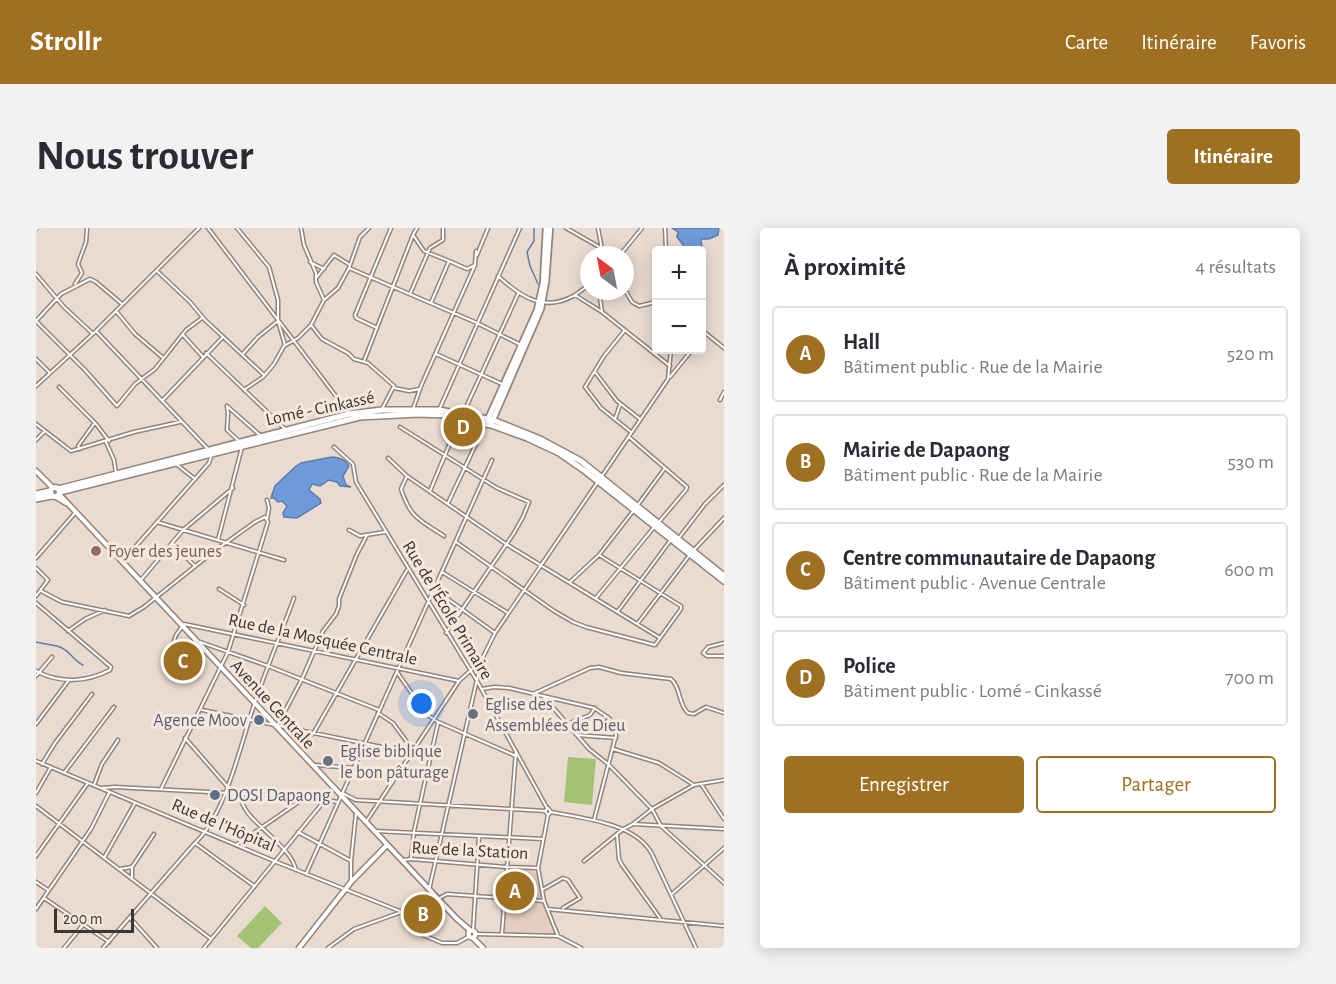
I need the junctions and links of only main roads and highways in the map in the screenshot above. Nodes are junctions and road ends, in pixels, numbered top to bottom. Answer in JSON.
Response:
{"nodes":[{"id":1,"x":548,"y":228,"type":"edge"},
{"id":2,"x":541,"y":301,"type":"junction"},
{"id":3,"x":462,"y":416,"type":"junction"},
{"id":4,"x":489,"y":422,"type":"junction"},
{"id":5,"x":241,"y":444,"type":"junction"},
{"id":6,"x":210,"y":452,"type":"junction"},
{"id":7,"x":36,"y":471,"type":"edge"},
{"id":8,"x":129,"y":473,"type":"junction"},
{"id":9,"x":55,"y":492,"type":"junction"},
{"id":10,"x":36,"y":494,"type":"edge"},
{"id":11,"x":36,"y":500,"type":"edge"},
{"id":12,"x":717,"y":573,"type":"junction"},
{"id":13,"x":724,"y":576,"type":"edge"},
{"id":14,"x":724,"y":581,"type":"edge"},
{"id":15,"x":387,"y":845,"type":"junction"},
{"id":16,"x":482,"y":947,"type":"edge"},
{"id":17,"x":299,"y":948,"type":"edge"}],
"edges":[{"from":1,"to":2,"type":"main road"},
{"from":2,"to":4,"type":"main road"},
{"from":2,"to":4,"type":"main road"},
{"from":3,"to":4,"type":"highway","name":"Lomé - Cinkassé"},
{"from":3,"to":5,"type":"highway","name":"Lomé - Cinkassé"},
{"from":3,"to":5,"type":"highway","name":"Lomé - Cinkassé"},
{"from":4,"to":12,"type":"highway","name":"Lomé - Cinkassé"},
{"from":5,"to":6,"type":"highway","name":"Lomé - Cinkassé"},
{"from":6,"to":8,"type":"highway","name":"Lomé - Cinkassé"},
{"from":6,"to":8,"type":"highway","name":"Lomé - Cinkassé"},
{"from":7,"to":9,"type":"main road","name":"Avenue Centrale"},
{"from":8,"to":9,"type":"highway","name":"Lomé - Cinkassé"},
{"from":8,"to":9,"type":"highway","name":"Lomé - Cinkassé"},
{"from":9,"to":10,"type":"highway"},
{"from":9,"to":11,"type":"highway"},
{"from":9,"to":15,"type":"main road","name":"Avenue Centrale"},
{"from":12,"to":13,"type":"highway","name":"Lomé - Cinkassé"},
{"from":12,"to":14,"type":"highway","name":"Lomé - Cinkassé"},
{"from":15,"to":16,"type":"main road","name":"Avenue Centrale"},
{"from":15,"to":17,"type":"main road"}]}
